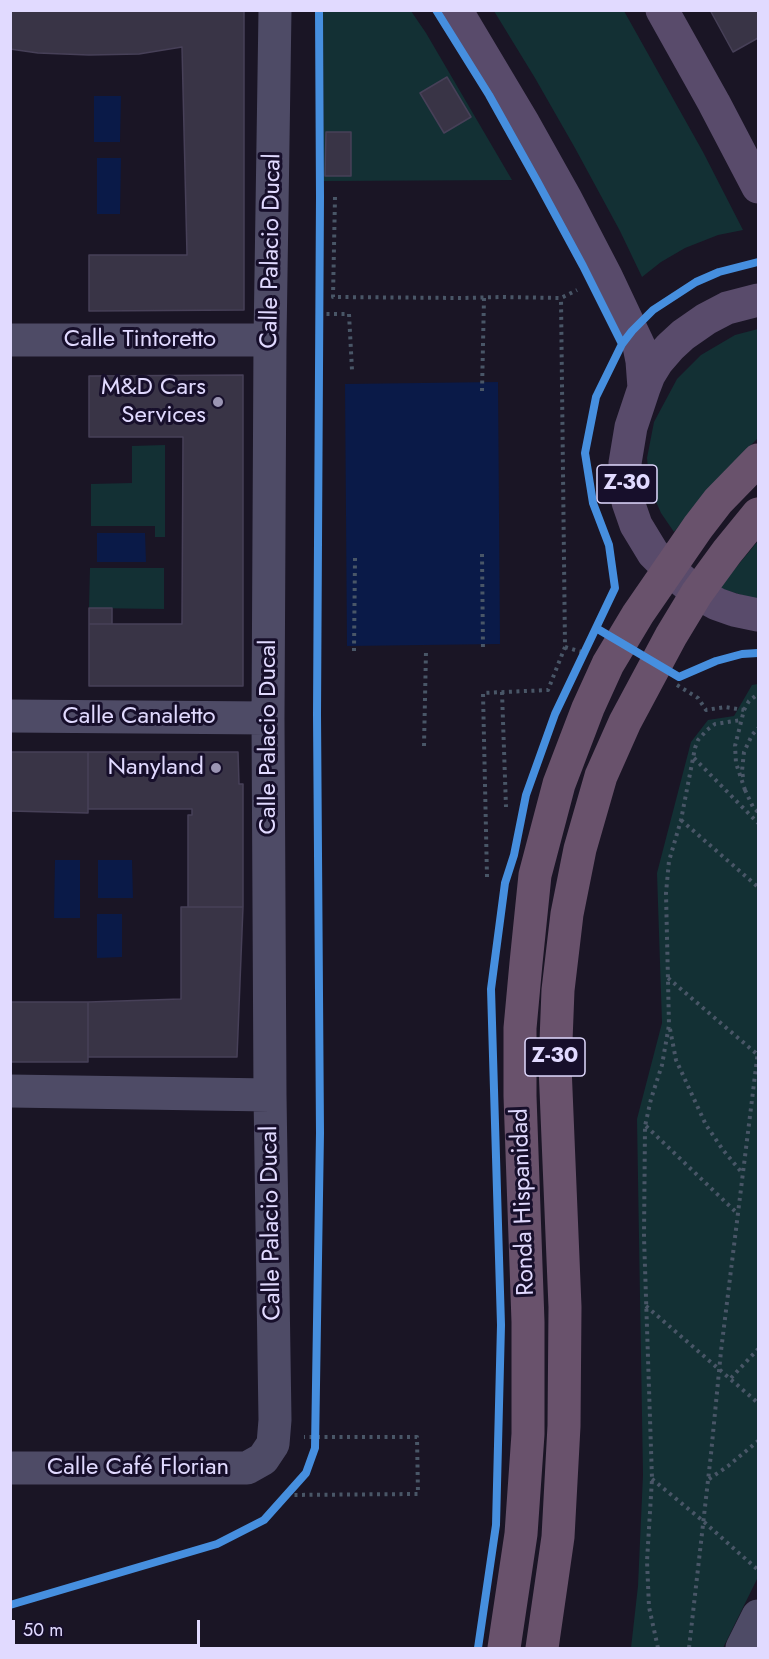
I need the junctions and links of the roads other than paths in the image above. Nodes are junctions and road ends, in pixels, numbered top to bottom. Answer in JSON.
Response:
{"nodes":[{"id":1,"x":275,"y":10,"type":"edge"},
{"id":2,"x":456,"y":10,"type":"edge"},
{"id":3,"x":662,"y":10,"type":"edge"},
{"id":4,"x":759,"y":187,"type":"edge"},
{"id":5,"x":759,"y":300,"type":"edge"},
{"id":6,"x":10,"y":340,"type":"edge"},
{"id":7,"x":270,"y":340,"type":"junction"},
{"id":8,"x":644,"y":388,"type":"junction"},
{"id":9,"x":759,"y":460,"type":"edge"},
{"id":10,"x":759,"y":514,"type":"edge"},
{"id":11,"x":669,"y":569,"type":"junction"},
{"id":12,"x":697,"y":593,"type":"junction"},
{"id":13,"x":759,"y":615,"type":"edge"},
{"id":14,"x":10,"y":716,"type":"edge"},
{"id":15,"x":268,"y":718,"type":"junction"},
{"id":16,"x":10,"y":1091,"type":"edge"},
{"id":17,"x":270,"y":1095,"type":"junction"},
{"id":18,"x":263,"y":1459,"type":"joint"},
{"id":19,"x":10,"y":1468,"type":"edge"},
{"id":20,"x":759,"y":1616,"type":"edge"},
{"id":21,"x":504,"y":1648,"type":"edge"},
{"id":22,"x":542,"y":1648,"type":"edge"},
{"id":23,"x":742,"y":1648,"type":"edge"}],
"edges":[{"from":1,"to":7,"type":"street","name":"Calle Palacio Ducal"},
{"from":2,"to":8,"type":"main road"},
{"from":3,"to":4,"type":"main road"},
{"from":5,"to":8,"type":"main road","number":"Z-30"},
{"from":6,"to":7,"type":"street","name":"Calle Tintoretto"},
{"from":7,"to":15,"type":"street","name":"Calle Palacio Ducal"},
{"from":8,"to":11,"type":"main road","number":"Z-30"},
{"from":9,"to":11,"type":"highway","name":"Ronda Hispanidad","number":"Z-30"},
{"from":10,"to":12,"type":"highway","name":"Ronda Hispanidad","number":"Z-30"},
{"from":11,"to":12,"type":"main road","number":"Z-30"},
{"from":11,"to":21,"type":"highway","name":"Ronda Hispanidad","number":"Z-30"},
{"from":12,"to":13,"type":"main road","number":"Z-30"},
{"from":12,"to":22,"type":"highway","name":"Ronda Hispanidad","number":"Z-30"},
{"from":14,"to":15,"type":"street","name":"Calle Canaletto"},
{"from":15,"to":17,"type":"street","name":"Calle Palacio Ducal"},
{"from":16,"to":17,"type":"street"},
{"from":17,"to":18,"type":"street","name":"Calle Palacio Ducal"},
{"from":18,"to":19,"type":"street","name":"Calle Café Florian"},
{"from":20,"to":23,"type":"street"}]}
